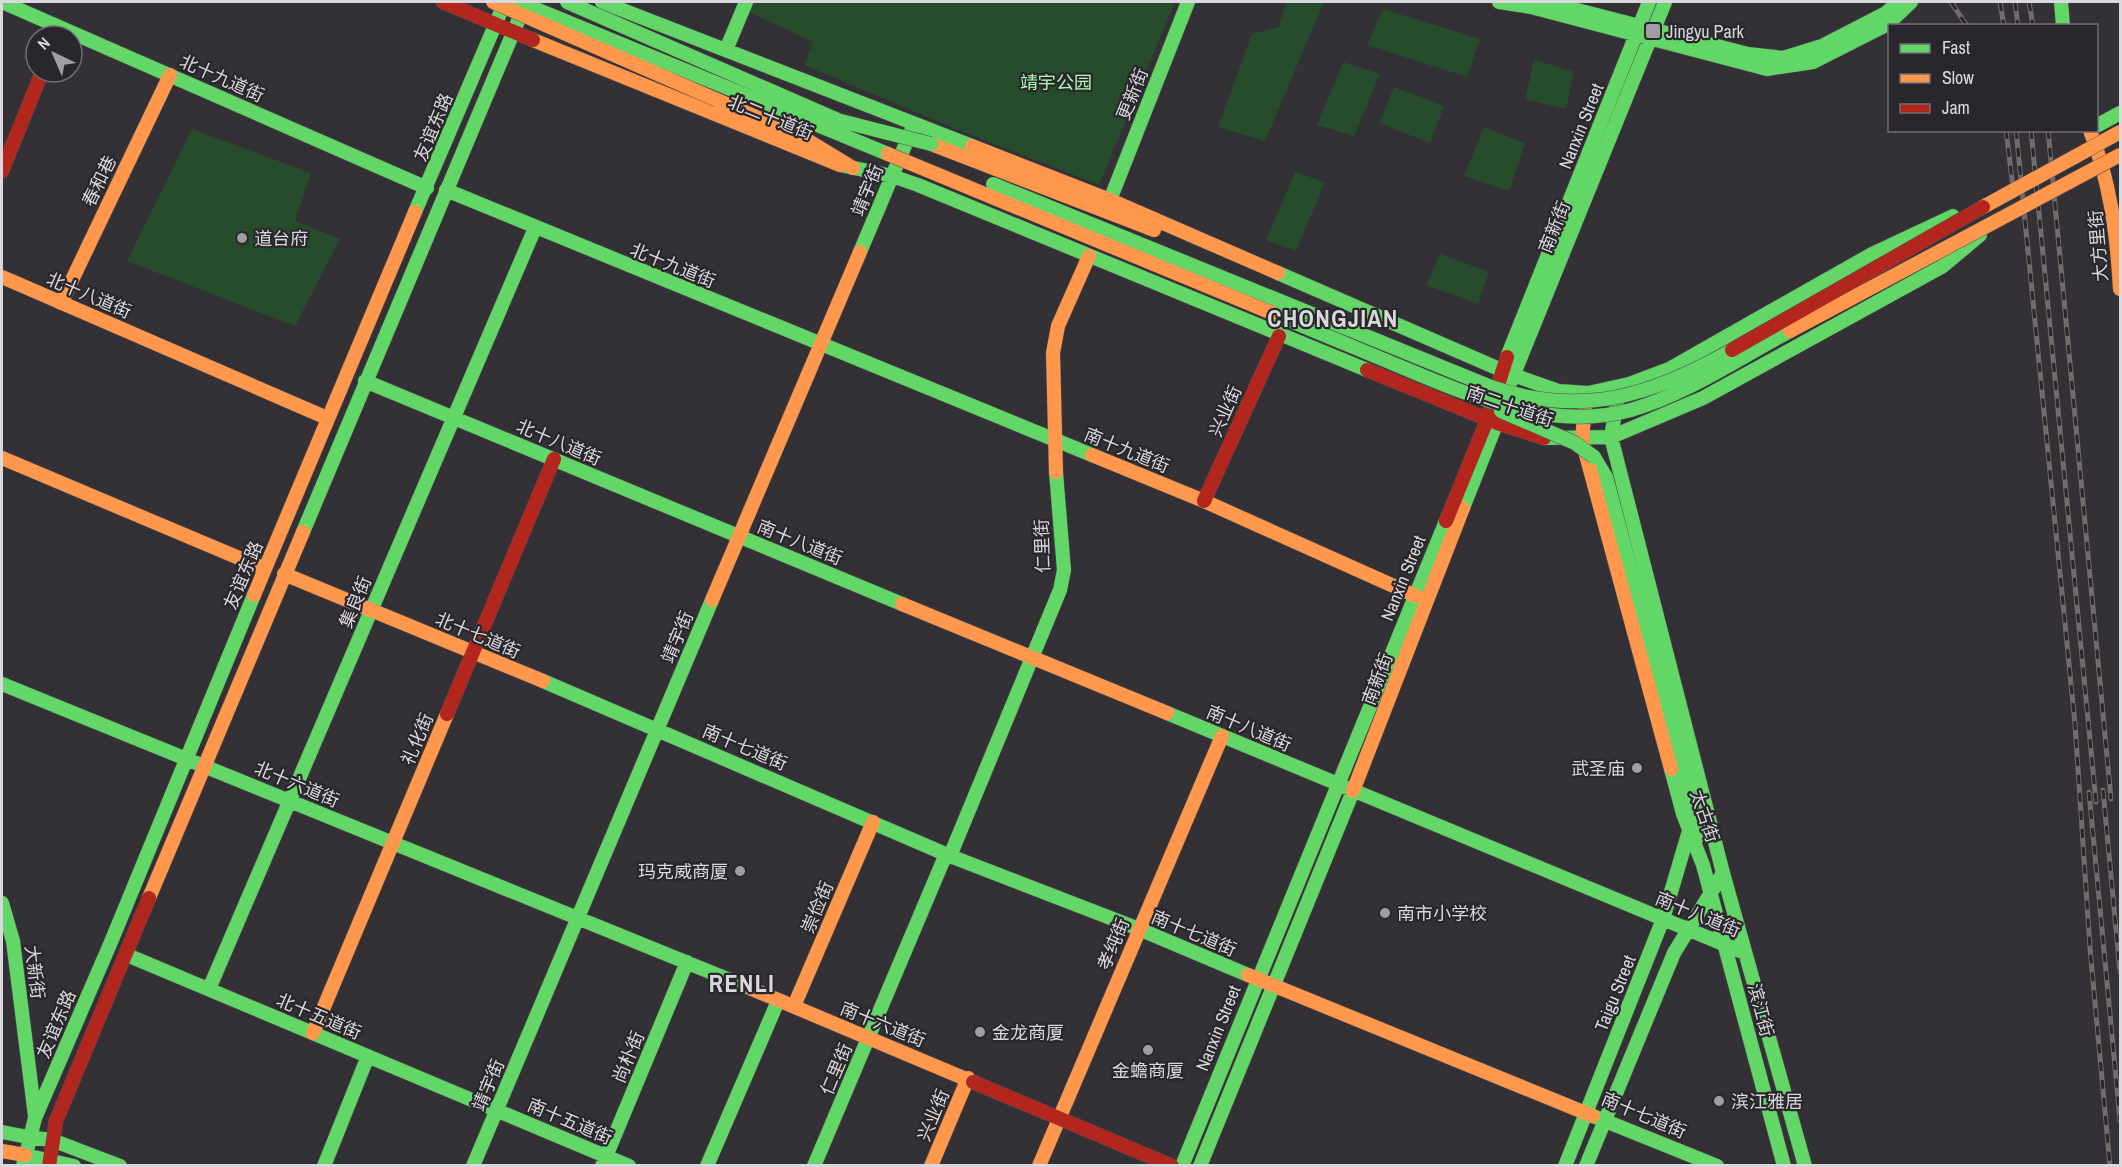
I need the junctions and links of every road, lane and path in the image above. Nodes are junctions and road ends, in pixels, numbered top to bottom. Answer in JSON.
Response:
{"nodes":[{"id":1,"x":2,"y":2,"type":"edge"},
{"id":2,"x":443,"y":2,"type":"edge"},
{"id":3,"x":493,"y":2,"type":"edge"},
{"id":4,"x":505,"y":2,"type":"edge"},
{"id":5,"x":519,"y":2,"type":"edge"},
{"id":6,"x":526,"y":2,"type":"edge"},
{"id":7,"x":567,"y":2,"type":"edge"},
{"id":8,"x":602,"y":2,"type":"edge"},
{"id":9,"x":746,"y":2,"type":"edge"},
{"id":10,"x":1188,"y":2,"type":"edge"},
{"id":11,"x":1499,"y":2,"type":"edge"},
{"id":12,"x":1544,"y":2,"type":"edge"},
{"id":13,"x":1649,"y":2,"type":"edge"},
{"id":14,"x":1665,"y":2,"type":"edge"},
{"id":15,"x":1898,"y":2,"type":"edge"},
{"id":16,"x":1911,"y":2,"type":"edge"},
{"id":17,"x":2051,"y":2,"type":"edge"},
{"id":18,"x":2061,"y":2,"type":"edge"},
{"id":19,"x":44,"y":24,"type":"edge"},
{"id":20,"x":496,"y":24,"type":"junction"},
{"id":21,"x":2054,"y":24,"type":"edge"},
{"id":22,"x":2063,"y":24,"type":"edge"},
{"id":23,"x":514,"y":32,"type":"junction"},
{"id":24,"x":1646,"y":32,"type":"junction"},
{"id":25,"x":84,"y":41,"type":"edge"},
{"id":26,"x":726,"y":50,"type":"junction"},
{"id":27,"x":170,"y":75,"type":"junction"},
{"id":28,"x":37,"y":84,"type":"edge"},
{"id":29,"x":2121,"y":113,"type":"edge"},
{"id":30,"x":841,"y":121,"type":"junction"},
{"id":31,"x":915,"y":124,"type":"junction"},
{"id":32,"x":2098,"y":124,"type":"edge"},
{"id":33,"x":2097,"y":132,"type":"edge"},
{"id":34,"x":2121,"y":132,"type":"edge"},
{"id":35,"x":2121,"y":155,"type":"edge"},
{"id":36,"x":853,"y":168,"type":"junction"},
{"id":37,"x":2,"y":171,"type":"edge"},
{"id":38,"x":892,"y":176,"type":"junction"},
{"id":39,"x":2115,"y":186,"type":"edge"},
{"id":40,"x":427,"y":188,"type":"junction"},
{"id":41,"x":446,"y":190,"type":"junction"},
{"id":42,"x":1110,"y":200,"type":"junction"},
{"id":43,"x":1989,"y":202,"type":"junction"},
{"id":44,"x":2121,"y":211,"type":"edge"},
{"id":45,"x":1998,"y":220,"type":"junction"},
{"id":46,"x":535,"y":228,"type":"junction"},
{"id":47,"x":1089,"y":256,"type":"junction"},
{"id":48,"x":2,"y":277,"type":"edge"},
{"id":49,"x":2121,"y":289,"type":"edge"},
{"id":50,"x":61,"y":303,"type":"junction"},
{"id":51,"x":1395,"y":323,"type":"junction"},
{"id":52,"x":1279,"y":336,"type":"junction"},
{"id":53,"x":822,"y":344,"type":"junction"},
{"id":54,"x":1507,"y":373,"type":"junction"},
{"id":55,"x":365,"y":381,"type":"junction"},
{"id":56,"x":1450,"y":387,"type":"junction"},
{"id":57,"x":1620,"y":387,"type":"junction"},
{"id":58,"x":1586,"y":393,"type":"junction"},
{"id":59,"x":327,"y":418,"type":"junction"},
{"id":60,"x":454,"y":418,"type":"junction"},
{"id":61,"x":1492,"y":422,"type":"junction"},
{"id":62,"x":1611,"y":437,"type":"junction"},
{"id":63,"x":1053,"y":440,"type":"junction"},
{"id":64,"x":1582,"y":440,"type":"junction"},
{"id":65,"x":2,"y":458,"type":"edge"},
{"id":66,"x":554,"y":459,"type":"junction"},
{"id":67,"x":1204,"y":501,"type":"junction"},
{"id":68,"x":739,"y":537,"type":"junction"},
{"id":69,"x":265,"y":569,"type":"junction"},
{"id":70,"x":284,"y":574,"type":"junction"},
{"id":71,"x":1416,"y":596,"type":"junction"},
{"id":72,"x":371,"y":610,"type":"junction"},
{"id":73,"x":473,"y":653,"type":"junction"},
{"id":74,"x":1033,"y":657,"type":"junction"},
{"id":75,"x":2,"y":684,"type":"edge"},
{"id":76,"x":658,"y":729,"type":"junction"},
{"id":77,"x":1221,"y":736,"type":"junction"},
{"id":78,"x":186,"y":758,"type":"junction"},
{"id":79,"x":206,"y":765,"type":"junction"},
{"id":80,"x":1336,"y":784,"type":"junction"},
{"id":81,"x":1353,"y":790,"type":"junction"},
{"id":82,"x":290,"y":801,"type":"junction"},
{"id":83,"x":873,"y":822,"type":"junction"},
{"id":84,"x":1689,"y":831,"type":"junction"},
{"id":85,"x":393,"y":844,"type":"junction"},
{"id":86,"x":948,"y":855,"type":"junction"},
{"id":87,"x":1703,"y":865,"type":"junction"},
{"id":88,"x":1723,"y":873,"type":"junction"},
{"id":89,"x":1710,"y":893,"type":"junction"},
{"id":90,"x":2,"y":903,"type":"edge"},
{"id":91,"x":579,"y":918,"type":"junction"},
{"id":92,"x":1663,"y":920,"type":"junction"},
{"id":93,"x":1139,"y":929,"type":"junction"},
{"id":94,"x":1689,"y":930,"type":"junction"},
{"id":95,"x":8,"y":940,"type":"edge"},
{"id":96,"x":1724,"y":945,"type":"junction"},
{"id":97,"x":1745,"y":953,"type":"junction"},
{"id":98,"x":127,"y":955,"type":"junction"},
{"id":99,"x":687,"y":962,"type":"junction"},
{"id":100,"x":1257,"y":979,"type":"junction"},
{"id":101,"x":1274,"y":986,"type":"junction"},
{"id":102,"x":209,"y":989,"type":"junction"},
{"id":103,"x":778,"y":1001,"type":"junction"},
{"id":104,"x":794,"y":1006,"type":"junction"},
{"id":105,"x":314,"y":1033,"type":"junction"},
{"id":106,"x":869,"y":1038,"type":"junction"},
{"id":107,"x":368,"y":1056,"type":"junction"},
{"id":108,"x":968,"y":1078,"type":"junction"},
{"id":109,"x":497,"y":1109,"type":"junction"},
{"id":110,"x":1587,"y":1111,"type":"junction"},
{"id":111,"x":1059,"y":1117,"type":"junction"},
{"id":112,"x":1605,"y":1118,"type":"junction"},
{"id":113,"x":35,"y":1119,"type":"junction"},
{"id":114,"x":2,"y":1132,"type":"edge"},
{"id":115,"x":28,"y":1137,"type":"junction"},
{"id":116,"x":52,"y":1140,"type":"junction"},
{"id":117,"x":2,"y":1151,"type":"edge"},
{"id":118,"x":24,"y":1160,"type":"edge"},
{"id":119,"x":604,"y":1161,"type":"edge"},
{"id":120,"x":50,"y":1162,"type":"edge"},
{"id":121,"x":74,"y":1166,"type":"edge"},
{"id":122,"x":120,"y":1166,"type":"edge"},
{"id":123,"x":324,"y":1166,"type":"edge"},
{"id":124,"x":473,"y":1166,"type":"edge"},
{"id":125,"x":629,"y":1166,"type":"edge"},
{"id":126,"x":707,"y":1166,"type":"edge"},
{"id":127,"x":814,"y":1166,"type":"edge"},
{"id":128,"x":931,"y":1166,"type":"edge"},
{"id":129,"x":1039,"y":1166,"type":"edge"},
{"id":130,"x":1172,"y":1166,"type":"edge"},
{"id":131,"x":1182,"y":1166,"type":"edge"},
{"id":132,"x":1200,"y":1166,"type":"edge"},
{"id":133,"x":1565,"y":1166,"type":"edge"},
{"id":134,"x":1586,"y":1166,"type":"edge"},
{"id":135,"x":1717,"y":1166,"type":"edge"},
{"id":136,"x":1784,"y":1166,"type":"edge"},
{"id":137,"x":1804,"y":1166,"type":"edge"}],
"edges":[{"from":1,"to":19,"type":"main road","name":"北十九道街"},
{"from":2,"to":20,"type":"main road","name":"北二十道街"},
{"from":3,"to":36,"type":"main road","bridge":true},
{"from":4,"to":20,"type":"main road","name":"友谊东路"},
{"from":5,"to":56,"type":"main road","bridge":true},
{"from":6,"to":23,"type":"main road","name":"友谊东路"},
{"from":7,"to":30,"type":"main road","bridge":true},
{"from":8,"to":26,"type":"main road"},
{"from":9,"to":26,"type":"main road"},
{"from":10,"to":42,"type":"main road","name":"更新街"},
{"from":11,"to":24,"type":"main road"},
{"from":12,"to":24,"type":"main road"},
{"from":13,"to":24,"type":"main road"},
{"from":14,"to":24,"type":"main road"},
{"from":15,"to":24,"type":"main road"},
{"from":16,"to":24,"type":"main road"},
{"from":17,"to":21,"type":"main road"},
{"from":18,"to":22,"type":"main road"},
{"from":20,"to":23,"type":"main road","name":"北二十道街"},
{"from":20,"to":40,"type":"main road","name":"友谊东路"},
{"from":23,"to":36,"type":"main road","name":"北二十道街"},
{"from":23,"to":41,"type":"main road","name":"友谊东路"},
{"from":24,"to":54,"type":"main road","name":"南新街"},
{"from":25,"to":27,"type":"main road","name":"北十九道街"},
{"from":26,"to":31,"type":"main road"},
{"from":27,"to":40,"type":"main road","name":"北十九道街"},
{"from":27,"to":50,"type":"main road","name":"春和巷"},
{"from":28,"to":37,"type":"main road"},
{"from":29,"to":32,"type":"main road"},
{"from":30,"to":43,"type":"main road","bridge":true},
{"from":30,"to":51,"type":"main road","bridge":true},
{"from":31,"to":38,"type":"main road","name":"靖宇街"},
{"from":31,"to":42,"type":"main road"},
{"from":33,"to":39,"type":"main road","name":"大方里街"},
{"from":34,"to":43,"type":"main road","bridge":true},
{"from":35,"to":45,"type":"main road","bridge":true},
{"from":36,"to":38,"type":"main road","name":"北二十道街"},
{"from":38,"to":47,"type":"main road","name":"北二十道街"},
{"from":38,"to":53,"type":"main road","name":"靖宇街"},
{"from":39,"to":44,"type":"main road","name":"大方里街"},
{"from":39,"to":49,"type":"main road","name":"大方里街"},
{"from":40,"to":59,"type":"main road","name":"友谊东路"},
{"from":41,"to":46,"type":"main road","name":"北十九道街"},
{"from":41,"to":55,"type":"main road","name":"友谊东路"},
{"from":42,"to":51,"type":"main road","name":"南二十道街"},
{"from":43,"to":57,"type":"main road","name":"南二十道街"},
{"from":45,"to":56,"type":"main road","bridge":true},
{"from":45,"to":62,"type":"main road","name":"南二十道街"},
{"from":46,"to":53,"type":"main road","name":"北十九道街"},
{"from":46,"to":60,"type":"main road","name":"集良街"},
{"from":47,"to":52,"type":"main road","name":"南二十道街"},
{"from":47,"to":63,"type":"main road","name":"仁里街"},
{"from":48,"to":50,"type":"main road","name":"北十八道街"},
{"from":50,"to":59,"type":"main road","name":"北十八道街"},
{"from":51,"to":54,"type":"main road","name":"南二十道街"},
{"from":52,"to":61,"type":"main road","name":"南二十道街"},
{"from":52,"to":67,"type":"main road","name":"兴业街"},
{"from":53,"to":63,"type":"main road","name":"南十九道街"},
{"from":53,"to":68,"type":"main road","name":"靖宇街"},
{"from":54,"to":58,"type":"main road","name":"南二十道街"},
{"from":54,"to":61,"type":"main road","name":"南新街"},
{"from":55,"to":60,"type":"main road","name":"北十八道街"},
{"from":55,"to":70,"type":"main road","name":"友谊东路"},
{"from":56,"to":87,"type":"main road","name":"太古街","bridge":true},
{"from":57,"to":58,"type":"main road","name":"南二十道街"},
{"from":57,"to":62,"type":"main road"},
{"from":58,"to":64,"type":"main road"},
{"from":59,"to":69,"type":"main road","name":"友谊东路"},
{"from":60,"to":66,"type":"main road","name":"北十八道街"},
{"from":60,"to":72,"type":"main road","name":"集良街"},
{"from":61,"to":64,"type":"main road","name":"南二十道街"},
{"from":61,"to":71,"type":"main road","name":"Nanxin Street"},
{"from":61,"to":81,"type":"main road","name":"南新街"},
{"from":62,"to":64,"type":"main road","name":"南二十道街"},
{"from":62,"to":88,"type":"main road","name":"太古街"},
{"from":63,"to":67,"type":"main road","name":"南十九道街"},
{"from":63,"to":74,"type":"main road","name":"仁里街"},
{"from":64,"to":84,"type":"main road","name":"太古街"},
{"from":65,"to":69,"type":"main road"},
{"from":66,"to":68,"type":"main road","name":"北十八道街"},
{"from":66,"to":73,"type":"main road","name":"礼化街"},
{"from":67,"to":71,"type":"main road","name":"南十九道街"},
{"from":68,"to":74,"type":"main road","name":"南十八道街"},
{"from":68,"to":76,"type":"main road","name":"靖宇街"},
{"from":69,"to":78,"type":"main road","name":"友谊东路"},
{"from":70,"to":72,"type":"main road","name":"北十七道街"},
{"from":70,"to":79,"type":"main road","name":"友谊东路"},
{"from":71,"to":80,"type":"main road","name":"Nanxin Street"},
{"from":72,"to":73,"type":"main road","name":"北十七道街"},
{"from":72,"to":82,"type":"main road","name":"集良街"},
{"from":73,"to":76,"type":"main road","name":"北十七道街"},
{"from":73,"to":85,"type":"main road","name":"礼化街"},
{"from":74,"to":77,"type":"main road","name":"南十八道街"},
{"from":74,"to":86,"type":"main road","name":"仁里街"},
{"from":75,"to":78,"type":"main road","name":"北十六道街"},
{"from":76,"to":83,"type":"main road","name":"南十七道街"},
{"from":76,"to":91,"type":"main road","name":"靖宇街"},
{"from":77,"to":80,"type":"main road","name":"南十八道街"},
{"from":77,"to":93,"type":"main road","name":"孝纯街"},
{"from":78,"to":79,"type":"main road","name":"北十六道街"},
{"from":78,"to":113,"type":"main road","name":"友谊东路"},
{"from":79,"to":82,"type":"main road","name":"北十六道街"},
{"from":79,"to":98,"type":"main road","name":"友谊东路"},
{"from":80,"to":81,"type":"main road","name":"南十八道街"},
{"from":80,"to":100,"type":"main road","name":"Nanxin Street"},
{"from":81,"to":92,"type":"main road","name":"南十八道街"},
{"from":81,"to":101,"type":"main road","name":"南新街"},
{"from":82,"to":85,"type":"main road","name":"北十六道街"},
{"from":82,"to":102,"type":"main road","name":"集良街"},
{"from":83,"to":86,"type":"main road","name":"南十七道街"},
{"from":83,"to":104,"type":"main road","name":"崇俭街"},
{"from":84,"to":87,"type":"main road","name":"太古街"},
{"from":84,"to":92,"type":"main road","name":"Taigu Street"},
{"from":85,"to":91,"type":"main road","name":"北十六道街"},
{"from":85,"to":105,"type":"main road","name":"礼化街"},
{"from":86,"to":93,"type":"main road","name":"南十七道街"},
{"from":86,"to":106,"type":"main road","name":"仁里街"},
{"from":87,"to":89,"type":"main road","name":"滨江街"},
{"from":88,"to":89,"type":"main road"},
{"from":88,"to":97,"type":"main road","name":"太古街"},
{"from":89,"to":94,"type":"main road"},
{"from":89,"to":96,"type":"main road","name":"滨江街"},
{"from":90,"to":95,"type":"main road","name":"大新街"},
{"from":91,"to":99,"type":"main road","name":"南十六道街"},
{"from":91,"to":109,"type":"main road","name":"靖宇街"},
{"from":92,"to":94,"type":"main road","name":"南十八道街"},
{"from":92,"to":110,"type":"main road","name":"Taigu Street"},
{"from":93,"to":100,"type":"main road","name":"南十七道街"},
{"from":93,"to":111,"type":"main road","name":"孝纯街"},
{"from":94,"to":96,"type":"main road","name":"南十八道街"},
{"from":94,"to":112,"type":"main road"},
{"from":95,"to":113,"type":"main road","name":"大新街"},
{"from":96,"to":97,"type":"main road","name":"南十八道街"},
{"from":96,"to":136,"type":"main road","name":"滨江街"},
{"from":97,"to":137,"type":"main road","name":"太古街"},
{"from":98,"to":102,"type":"main road","name":"北十五道街"},
{"from":98,"to":116,"type":"main road","name":"友谊东路"},
{"from":99,"to":103,"type":"main road","name":"南十六道街"},
{"from":99,"to":119,"type":"main road","name":"尚朴街"},
{"from":100,"to":101,"type":"main road","name":"南十七道街"},
{"from":100,"to":131,"type":"main road","name":"Nanxin Street"},
{"from":101,"to":110,"type":"main road","name":"南十七道街"},
{"from":101,"to":132,"type":"main road","name":"南新街"},
{"from":102,"to":105,"type":"main road","name":"北十五道街"},
{"from":103,"to":104,"type":"main road","name":"南十六道街"},
{"from":103,"to":126,"type":"main road"},
{"from":104,"to":106,"type":"main road","name":"南十六道街"},
{"from":105,"to":107,"type":"main road","name":"北十五道街"},
{"from":106,"to":108,"type":"main road","name":"南十六道街"},
{"from":106,"to":127,"type":"main road","name":"仁里街"},
{"from":107,"to":109,"type":"main road","name":"北十五道街"},
{"from":107,"to":123,"type":"main road"},
{"from":108,"to":111,"type":"main road","name":"南十六道街"},
{"from":108,"to":128,"type":"main road","name":"兴业街"},
{"from":109,"to":119,"type":"main road","name":"南十五道街"},
{"from":109,"to":124,"type":"main road","name":"靖宇街"},
{"from":110,"to":112,"type":"main road","name":"南十七道街"},
{"from":110,"to":133,"type":"main road","name":"Taigu Street"},
{"from":111,"to":129,"type":"main road","name":"孝纯街"},
{"from":111,"to":130,"type":"main road","name":"南十六道街"},
{"from":112,"to":134,"type":"main road"},
{"from":112,"to":135,"type":"main road","name":"南十七道街"},
{"from":113,"to":115,"type":"main road","name":"友谊东路"},
{"from":114,"to":115,"type":"main road"},
{"from":115,"to":116,"type":"main road"},
{"from":115,"to":118,"type":"main road","name":"友谊东路"},
{"from":116,"to":120,"type":"main road","name":"友谊东路"},
{"from":116,"to":122,"type":"main road"},
{"from":117,"to":118,"type":"main road"},
{"from":118,"to":120,"type":"main road"},
{"from":119,"to":125,"type":"main road","name":"南十五道街"},
{"from":120,"to":121,"type":"main road"}]}
